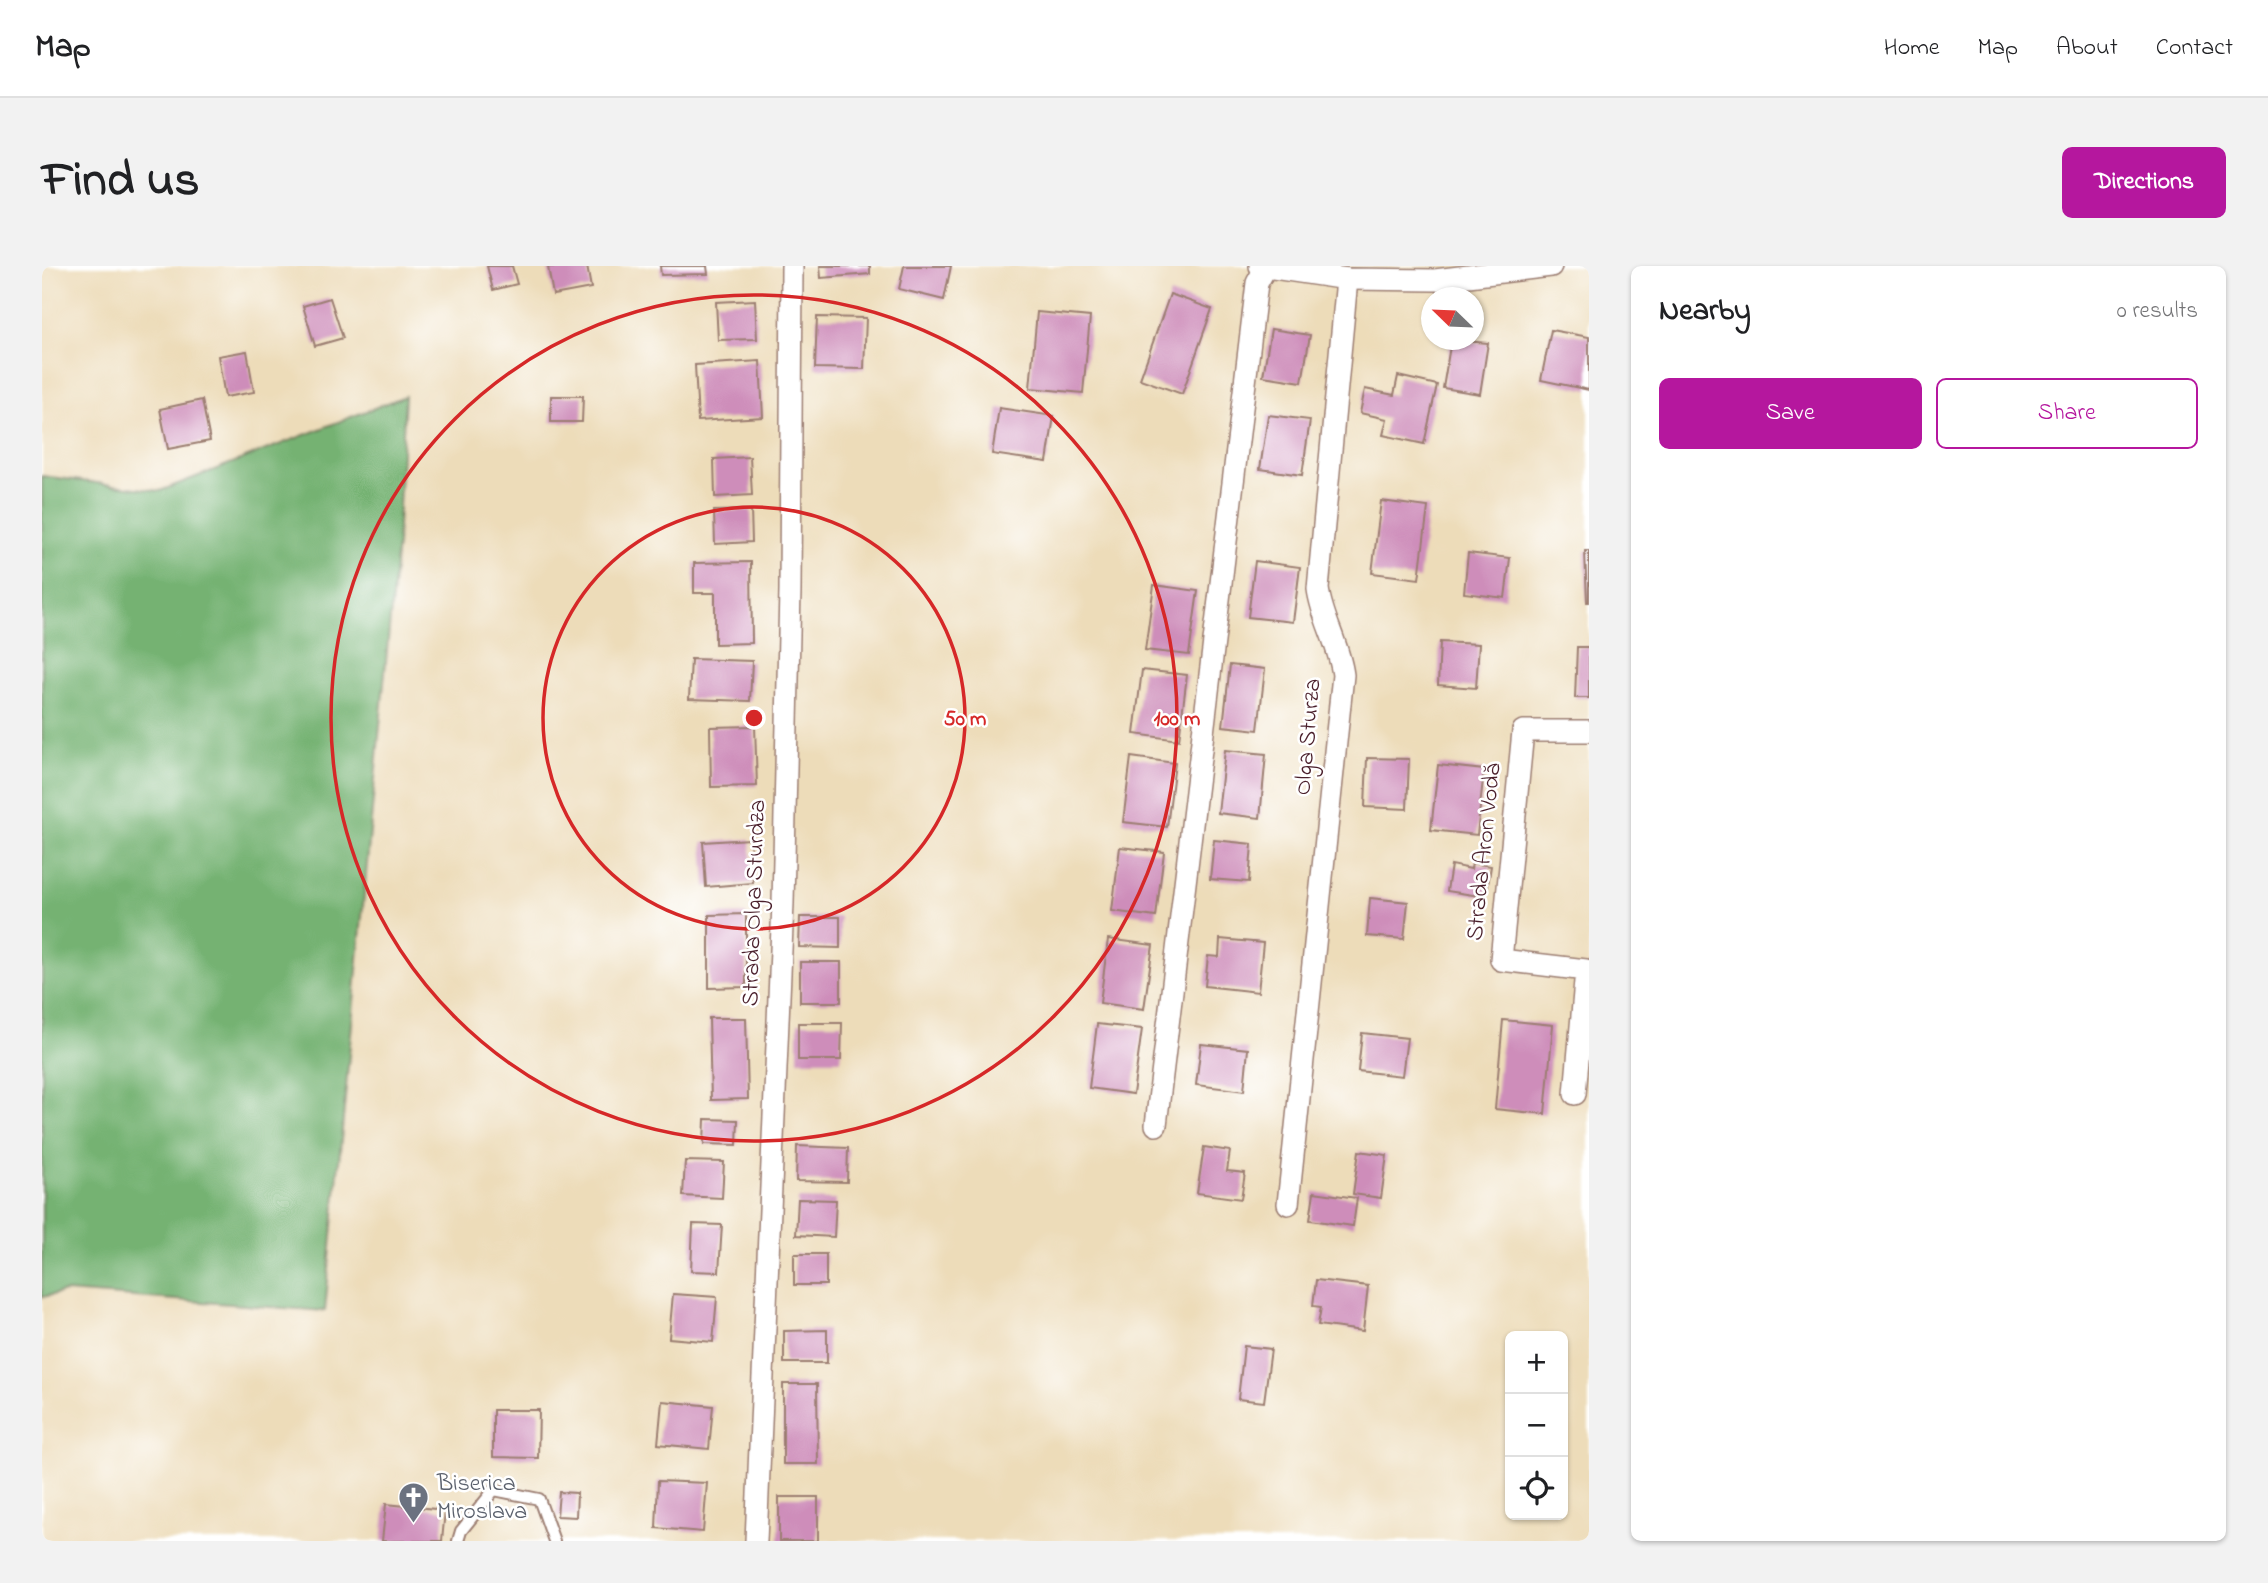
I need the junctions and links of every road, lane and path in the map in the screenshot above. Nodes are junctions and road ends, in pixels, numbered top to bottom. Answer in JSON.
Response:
{"nodes":[{"id":1,"x":792,"y":266,"type":"edge"},
{"id":2,"x":1551,"y":266,"type":"edge"},
{"id":3,"x":1263,"y":267,"type":"edge"},
{"id":4,"x":1347,"y":279,"type":"junction"},
{"id":5,"x":1589,"y":731,"type":"edge"},
{"id":6,"x":1575,"y":1094,"type":"dead end"},
{"id":7,"x":1156,"y":1125,"type":"dead end"},
{"id":8,"x":1288,"y":1203,"type":"dead end"},
{"id":9,"x":458,"y":1541,"type":"edge"},
{"id":10,"x":554,"y":1541,"type":"edge"},
{"id":11,"x":756,"y":1541,"type":"edge"}],
"edges":[{"from":1,"to":11,"type":"street","name":"Strada Olga Sturdza"},
{"from":2,"to":4,"type":"street"},
{"from":3,"to":4,"type":"street"},
{"from":3,"to":7,"type":"street"},
{"from":4,"to":8,"type":"street","name":"Olga Sturza"},
{"from":5,"to":6,"type":"street","name":"Strada Aron Vodă"},
{"from":9,"to":10,"type":"lane"}]}
